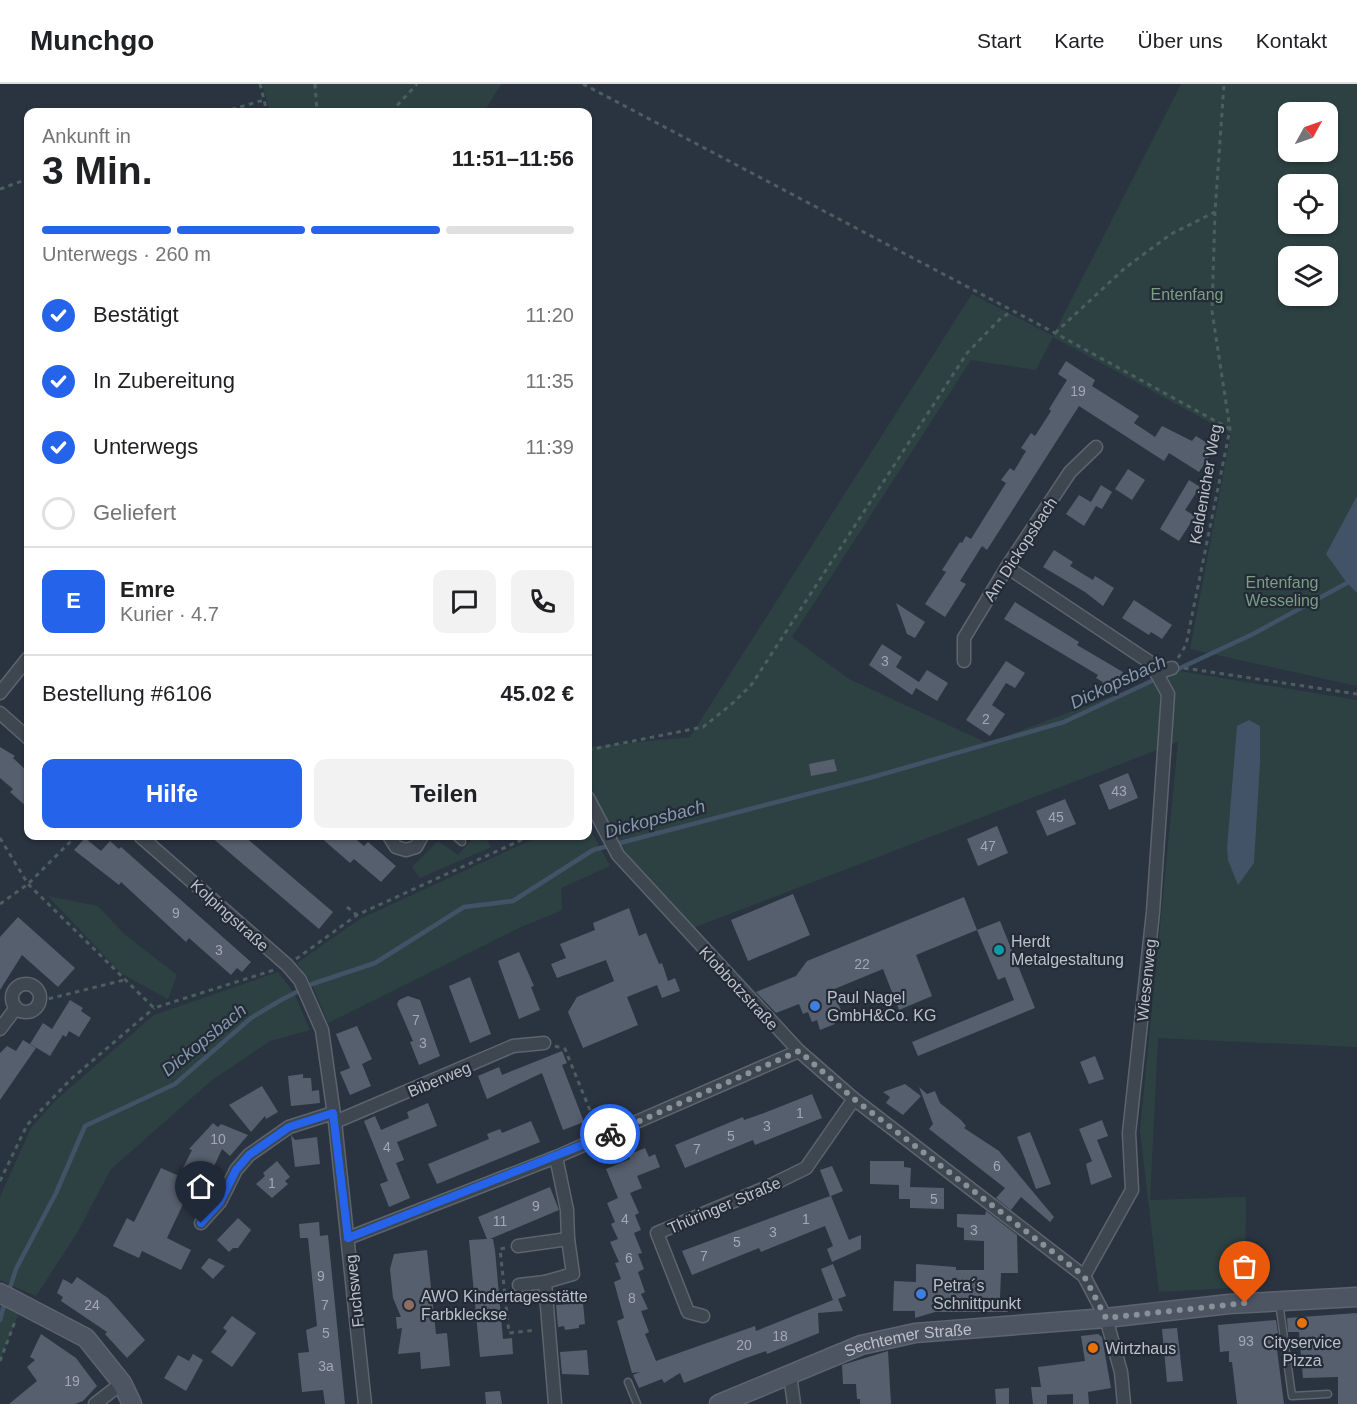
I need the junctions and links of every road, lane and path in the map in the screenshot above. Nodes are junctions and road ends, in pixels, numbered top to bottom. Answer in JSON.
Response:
{"nodes":[{"id":1,"x":260,"y":84,"type":"edge"},
{"id":2,"x":315,"y":84,"type":"edge"},
{"id":3,"x":417,"y":84,"type":"edge"},
{"id":4,"x":583,"y":84,"type":"edge"},
{"id":5,"x":1224,"y":84,"type":"edge"},
{"id":6,"x":264,"y":100,"type":"junction"},
{"id":7,"x":237,"y":108,"type":"edge"},
{"id":8,"x":266,"y":108,"type":"edge"},
{"id":9,"x":317,"y":108,"type":"edge"},
{"id":10,"x":395,"y":108,"type":"edge"},
{"id":11,"x":24,"y":180,"type":"edge"},
{"id":12,"x":0,"y":189,"type":"edge"},
{"id":13,"x":1215,"y":212,"type":"junction"},
{"id":14,"x":1011,"y":312,"type":"junction"},
{"id":15,"x":1055,"y":333,"type":"junction"},
{"id":16,"x":1230,"y":429,"type":"junction"},
{"id":17,"x":1095,"y":447,"type":"dead end"},
{"id":18,"x":1007,"y":567,"type":"junction"},
{"id":19,"x":964,"y":661,"type":"dead end"},
{"id":20,"x":24,"y":663,"type":"edge"},
{"id":21,"x":1172,"y":668,"type":"joint"},
{"id":22,"x":1187,"y":668,"type":"dead end"},
{"id":23,"x":1158,"y":676,"type":"junction"},
{"id":24,"x":0,"y":693,"type":"edge"},
{"id":25,"x":1357,"y":694,"type":"edge"},
{"id":26,"x":0,"y":713,"type":"edge"},
{"id":27,"x":24,"y":734,"type":"edge"},
{"id":28,"x":592,"y":749,"type":"edge"},
{"id":29,"x":592,"y":806,"type":"edge"},
{"id":30,"x":72,"y":840,"type":"edge"},
{"id":31,"x":145,"y":840,"type":"edge"},
{"id":32,"x":392,"y":840,"type":"edge"},
{"id":33,"x":420,"y":840,"type":"edge"},
{"id":34,"x":460,"y":840,"type":"edge"},
{"id":35,"x":462,"y":842,"type":"dead end"},
{"id":36,"x":0,"y":904,"type":"edge"},
{"id":37,"x":347,"y":907,"type":"dead end"},
{"id":38,"x":357,"y":915,"type":"dead end"},
{"id":39,"x":124,"y":980,"type":"dead end"},
{"id":40,"x":40,"y":1001,"type":"junction"},
{"id":41,"x":311,"y":1001,"type":"joint"},
{"id":42,"x":16,"y":1008,"type":"junction"},
{"id":43,"x":154,"y":1008,"type":"dead end"},
{"id":44,"x":0,"y":1029,"type":"edge"},
{"id":45,"x":544,"y":1043,"type":"joint"},
{"id":46,"x":799,"y":1051,"type":"junction"},
{"id":47,"x":854,"y":1099,"type":"junction"},
{"id":48,"x":334,"y":1118,"type":"junction"},
{"id":49,"x":601,"y":1138,"type":"junction"},
{"id":50,"x":556,"y":1157,"type":"junction"},
{"id":51,"x":0,"y":1181,"type":"edge"},
{"id":52,"x":201,"y":1223,"type":"dead end"},
{"id":53,"x":348,"y":1238,"type":"junction"},
{"id":54,"x":568,"y":1239,"type":"junction"},
{"id":55,"x":518,"y":1246,"type":"dead end"},
{"id":56,"x":1084,"y":1276,"type":"junction"},
{"id":57,"x":545,"y":1281,"type":"junction"},
{"id":58,"x":519,"y":1285,"type":"dead end"},
{"id":59,"x":0,"y":1293,"type":"edge"},
{"id":60,"x":1357,"y":1297,"type":"edge"},
{"id":61,"x":1278,"y":1302,"type":"junction"},
{"id":62,"x":23,"y":1304,"type":"junction"},
{"id":63,"x":703,"y":1316,"type":"dead end"},
{"id":64,"x":1106,"y":1318,"type":"junction"},
{"id":65,"x":0,"y":1361,"type":"edge"},
{"id":66,"x":790,"y":1375,"type":"junction"},
{"id":67,"x":628,"y":1382,"type":"dead end"},
{"id":68,"x":122,"y":1383,"type":"junction"},
{"id":69,"x":1328,"y":1394,"type":"dead end"},
{"id":70,"x":95,"y":1404,"type":"edge"},
{"id":71,"x":132,"y":1404,"type":"edge"},
{"id":72,"x":365,"y":1404,"type":"edge"},
{"id":73,"x":555,"y":1404,"type":"edge"},
{"id":74,"x":637,"y":1404,"type":"edge"},
{"id":75,"x":719,"y":1404,"type":"edge"},
{"id":76,"x":794,"y":1404,"type":"edge"},
{"id":77,"x":1124,"y":1404,"type":"edge"}],
"edges":[{"from":1,"to":6,"type":"path"},
{"from":2,"to":9,"type":"path"},
{"from":3,"to":10,"type":"path"},
{"from":4,"to":14,"type":"path"},
{"from":5,"to":13,"type":"path","name":"Keldenicher Weg"},
{"from":6,"to":7,"type":"path"},
{"from":6,"to":8,"type":"path"},
{"from":11,"to":12,"type":"path"},
{"from":13,"to":15,"type":"path"},
{"from":13,"to":16,"type":"path","name":"Keldenicher Weg"},
{"from":14,"to":15,"type":"path"},
{"from":14,"to":28,"type":"path"},
{"from":15,"to":16,"type":"path"},
{"from":16,"to":21,"type":"path","name":"Keldenicher Weg"},
{"from":17,"to":18,"type":"street","name":"Am Dickopsbach"},
{"from":18,"to":19,"type":"street","name":"Am Dickopsbach"},
{"from":18,"to":23,"type":"street"},
{"from":20,"to":24,"type":"street"},
{"from":21,"to":23,"type":"street"},
{"from":22,"to":25,"type":"path"},
{"from":23,"to":56,"type":"street","name":"Wiesenweg"},
{"from":26,"to":27,"type":"street"},
{"from":29,"to":46,"type":"street","name":"Klobbotzstraße"},
{"from":30,"to":36,"type":"path"},
{"from":31,"to":41,"type":"street","name":"Kolpingstraße"},
{"from":32,"to":33,"type":"street"},
{"from":34,"to":35,"type":"lane"},
{"from":37,"to":38,"type":"path"},
{"from":39,"to":40,"type":"path"},
{"from":40,"to":42,"type":"street"},
{"from":40,"to":42,"type":"street"},
{"from":41,"to":48,"type":"street","name":"Fuchsweg"},
{"from":42,"to":44,"type":"street"},
{"from":43,"to":51,"type":"path"},
{"from":45,"to":48,"type":"street","name":"Biberweg"},
{"from":45,"to":49,"type":"path"},
{"from":46,"to":47,"type":"street","name":"Klobbotzstraße"},
{"from":46,"to":49,"type":"street"},
{"from":47,"to":56,"type":"street","name":"Klobbotzstraße"},
{"from":47,"to":63,"type":"street","name":"Thüringer Straße"},
{"from":48,"to":52,"type":"street","name":"Biberweg"},
{"from":48,"to":53,"type":"street","name":"Fuchsweg"},
{"from":49,"to":50,"type":"street"},
{"from":50,"to":53,"type":"street"},
{"from":50,"to":54,"type":"street"},
{"from":53,"to":72,"type":"street","name":"Fuchsweg"},
{"from":54,"to":55,"type":"street"},
{"from":54,"to":57,"type":"street"},
{"from":56,"to":64,"type":"street","name":"Klobbotzstraße"},
{"from":57,"to":58,"type":"street"},
{"from":57,"to":73,"type":"street"},
{"from":59,"to":62,"type":"street"},
{"from":60,"to":61,"type":"street","name":"Sechtemer Straße"},
{"from":61,"to":64,"type":"street","name":"Sechtemer Straße"},
{"from":61,"to":69,"type":"lane"},
{"from":62,"to":65,"type":"path"},
{"from":62,"to":68,"type":"street"},
{"from":64,"to":66,"type":"street","name":"Sechtemer Straße"},
{"from":64,"to":77,"type":"street","name":"Klobbotzstraße"},
{"from":66,"to":75,"type":"street","name":"Sechtemer Straße"},
{"from":66,"to":76,"type":"street"},
{"from":67,"to":74,"type":"lane"},
{"from":68,"to":70,"type":"street"},
{"from":68,"to":71,"type":"street"}]}
